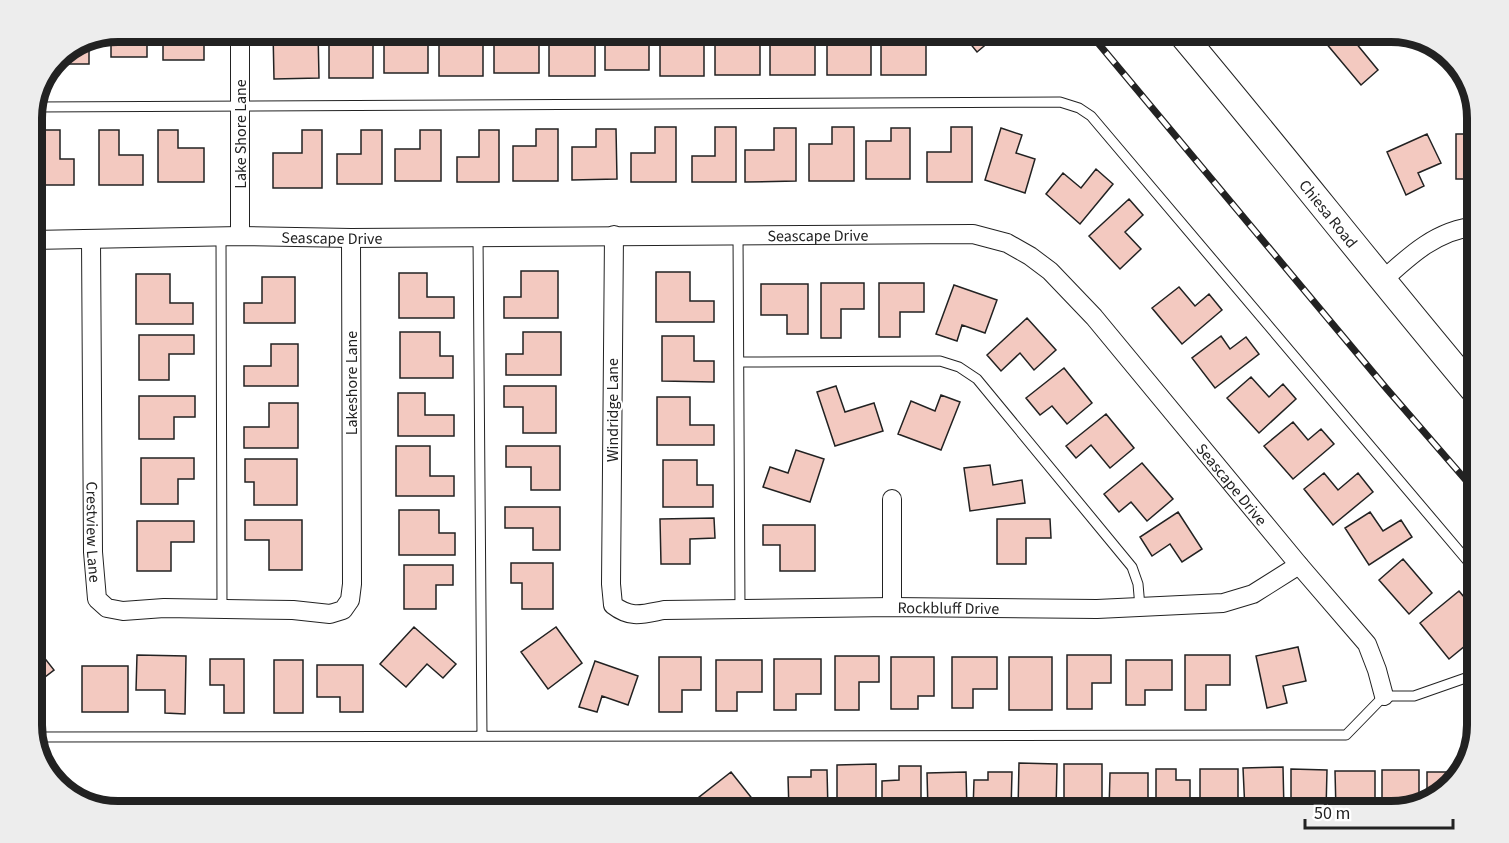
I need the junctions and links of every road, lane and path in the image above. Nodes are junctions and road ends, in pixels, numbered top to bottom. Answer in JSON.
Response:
{"nodes":[{"id":1,"x":240,"y":42,"type":"edge"},
{"id":2,"x":1188,"y":42,"type":"edge"},
{"id":3,"x":240,"y":106,"type":"junction"},
{"id":4,"x":43,"y":107,"type":"edge"},
{"id":5,"x":1467,"y":228,"type":"edge"},
{"id":6,"x":614,"y":235,"type":"junction"},
{"id":7,"x":738,"y":235,"type":"junction"},
{"id":8,"x":240,"y":236,"type":"junction"},
{"id":9,"x":221,"y":237,"type":"junction"},
{"id":10,"x":478,"y":237,"type":"junction"},
{"id":11,"x":351,"y":238,"type":"junction"},
{"id":12,"x":42,"y":240,"type":"edge"},
{"id":13,"x":91,"y":240,"type":"junction"},
{"id":14,"x":1382,"y":281,"type":"junction"},
{"id":15,"x":740,"y":362,"type":"junction"},
{"id":16,"x":1467,"y":382,"type":"edge"},
{"id":17,"x":892,"y":500,"type":"dead end"},
{"id":18,"x":351,"y":528,"type":"joint"},
{"id":19,"x":1467,"y":559,"type":"edge"},
{"id":20,"x":1299,"y":565,"type":"junction"},
{"id":21,"x":611,"y":584,"type":"joint"},
{"id":22,"x":892,"y":607,"type":"junction"},
{"id":23,"x":1140,"y":607,"type":"junction"},
{"id":24,"x":222,"y":609,"type":"junction"},
{"id":25,"x":740,"y":609,"type":"junction"},
{"id":26,"x":1467,"y":678,"type":"edge"},
{"id":27,"x":1384,"y":696,"type":"junction"},
{"id":28,"x":482,"y":736,"type":"junction"},
{"id":29,"x":43,"y":737,"type":"edge"}],
"edges":[{"from":1,"to":3,"type":"street","name":"Lake Shore Lane"},
{"from":2,"to":14,"type":"main road","name":"Chiesa Road"},
{"from":3,"to":4,"type":"lane"},
{"from":3,"to":8,"type":"street","name":"Lake Shore Lane"},
{"from":3,"to":19,"type":"lane"},
{"from":5,"to":14,"type":"street"},
{"from":6,"to":7,"type":"street","name":"Seascape Drive"},
{"from":6,"to":10,"type":"street","name":"Seascape Drive"},
{"from":6,"to":21,"type":"street","name":"Windridge Lane"},
{"from":7,"to":15,"type":"lane"},
{"from":7,"to":20,"type":"street","name":"Seascape Drive"},
{"from":8,"to":9,"type":"street","name":"Seascape Drive"},
{"from":8,"to":11,"type":"street","name":"Seascape Drive"},
{"from":9,"to":13,"type":"street","name":"Seascape Drive"},
{"from":9,"to":24,"type":"lane"},
{"from":10,"to":11,"type":"street","name":"Seascape Drive"},
{"from":10,"to":28,"type":"lane"},
{"from":11,"to":18,"type":"street","name":"Lakeshore Lane"},
{"from":12,"to":13,"type":"street","name":"Seascape Drive"},
{"from":13,"to":24,"type":"street","name":"Crestview Lane"},
{"from":14,"to":16,"type":"main road","name":"Chiesa Road"},
{"from":15,"to":23,"type":"lane"},
{"from":15,"to":25,"type":"lane"},
{"from":17,"to":22,"type":"street"},
{"from":18,"to":24,"type":"street","name":"Crestview Lane"},
{"from":20,"to":23,"type":"street","name":"Rockbluff Drive"},
{"from":20,"to":27,"type":"street","name":"Seascape Drive"},
{"from":21,"to":25,"type":"street","name":"Rockbluff Drive"},
{"from":22,"to":23,"type":"street","name":"Rockbluff Drive"},
{"from":22,"to":25,"type":"street","name":"Rockbluff Drive"},
{"from":26,"to":27,"type":"lane"},
{"from":27,"to":28,"type":"lane"},
{"from":28,"to":29,"type":"lane"}]}
